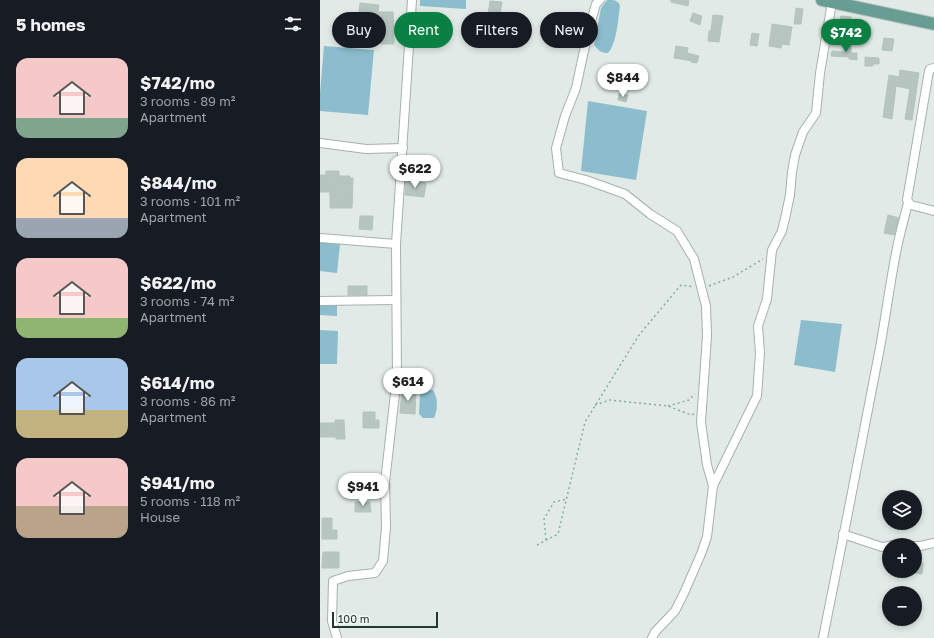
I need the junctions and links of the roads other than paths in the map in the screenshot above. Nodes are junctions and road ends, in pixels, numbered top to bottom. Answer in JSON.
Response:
{"nodes":[{"id":1,"x":412,"y":0,"type":"edge"},
{"id":2,"x":600,"y":0,"type":"edge"},
{"id":3,"x":853,"y":0,"type":"edge"},
{"id":4,"x":827,"y":1,"type":"edge"},
{"id":5,"x":934,"y":19,"type":"edge"},
{"id":6,"x":934,"y":24,"type":"edge"},
{"id":7,"x":934,"y":68,"type":"edge"},
{"id":8,"x":320,"y":143,"type":"edge"},
{"id":9,"x":403,"y":148,"type":"junction"},
{"id":10,"x":908,"y":203,"type":"junction"},
{"id":11,"x":934,"y":211,"type":"edge"},
{"id":12,"x":320,"y":238,"type":"edge"},
{"id":13,"x":396,"y":244,"type":"junction"},
{"id":14,"x":396,"y":300,"type":"junction"},
{"id":15,"x":320,"y":301,"type":"edge"},
{"id":16,"x":713,"y":486,"type":"junction"},
{"id":17,"x":843,"y":534,"type":"junction"},
{"id":18,"x":934,"y":543,"type":"edge"},
{"id":19,"x":922,"y":546,"type":"edge"},
{"id":20,"x":882,"y":547,"type":"edge"},
{"id":21,"x":337,"y":638,"type":"edge"},
{"id":22,"x":652,"y":638,"type":"edge"},
{"id":23,"x":823,"y":638,"type":"edge"}],
"edges":[{"from":1,"to":9,"type":"street"},
{"from":2,"to":16,"type":"street"},
{"from":3,"to":5,"type":"main road"},
{"from":4,"to":6,"type":"main road"},
{"from":4,"to":16,"type":"street"},
{"from":7,"to":10,"type":"street"},
{"from":8,"to":9,"type":"street"},
{"from":9,"to":13,"type":"street"},
{"from":10,"to":11,"type":"street"},
{"from":10,"to":17,"type":"street"},
{"from":12,"to":13,"type":"street"},
{"from":13,"to":14,"type":"street"},
{"from":14,"to":15,"type":"street"},
{"from":14,"to":21,"type":"street"},
{"from":16,"to":22,"type":"street"},
{"from":17,"to":20,"type":"street"},
{"from":17,"to":23,"type":"street"},
{"from":18,"to":19,"type":"street"}]}
